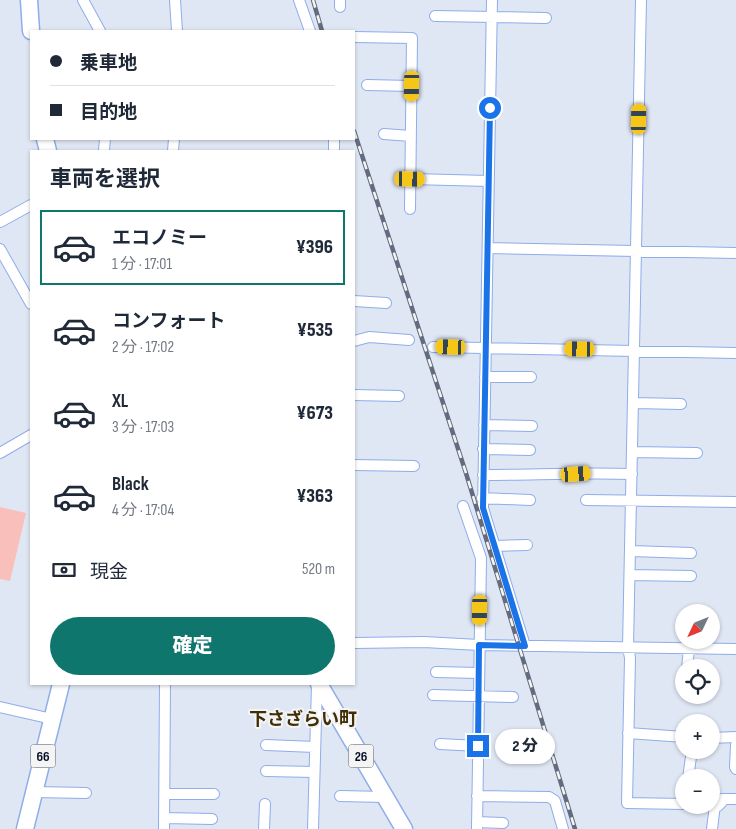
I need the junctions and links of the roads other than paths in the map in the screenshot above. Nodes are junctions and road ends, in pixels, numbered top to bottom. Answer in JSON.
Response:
{"nodes":[{"id":1,"x":29,"y":0,"type":"edge"},
{"id":2,"x":83,"y":0,"type":"edge"},
{"id":3,"x":175,"y":0,"type":"edge"},
{"id":4,"x":299,"y":0,"type":"edge"},
{"id":5,"x":492,"y":0,"type":"edge"},
{"id":6,"x":642,"y":0,"type":"edge"},
{"id":7,"x":435,"y":16,"type":"dead end"},
{"id":8,"x":492,"y":17,"type":"junction"},
{"id":9,"x":546,"y":18,"type":"dead end"},
{"id":10,"x":31,"y":30,"type":"edge"},
{"id":11,"x":99,"y":30,"type":"edge"},
{"id":12,"x":176,"y":30,"type":"edge"},
{"id":13,"x":310,"y":30,"type":"edge"},
{"id":14,"x":355,"y":37,"type":"edge"},
{"id":15,"x":367,"y":85,"type":"dead end"},
{"id":16,"x":412,"y":86,"type":"junction"},
{"id":17,"x":384,"y":134,"type":"dead end"},
{"id":18,"x":411,"y":136,"type":"junction"},
{"id":19,"x":410,"y":179,"type":"junction"},
{"id":20,"x":489,"y":181,"type":"junction"},
{"id":21,"x":30,"y":206,"type":"edge"},
{"id":22,"x":410,"y":209,"type":"dead end"},
{"id":23,"x":0,"y":222,"type":"edge"},
{"id":24,"x":488,"y":248,"type":"junction"},
{"id":25,"x":0,"y":249,"type":"edge"},
{"id":26,"x":637,"y":252,"type":"junction"},
{"id":27,"x":736,"y":253,"type":"edge"},
{"id":28,"x":355,"y":301,"type":"edge"},
{"id":29,"x":30,"y":302,"type":"edge"},
{"id":30,"x":386,"y":303,"type":"dead end"},
{"id":31,"x":409,"y":340,"type":"dead end"},
{"id":32,"x":355,"y":341,"type":"edge"},
{"id":33,"x":433,"y":347,"type":"dead end"},
{"id":34,"x":486,"y":348,"type":"junction"},
{"id":35,"x":634,"y":351,"type":"junction"},
{"id":36,"x":736,"y":353,"type":"edge"},
{"id":37,"x":485,"y":377,"type":"junction"},
{"id":38,"x":531,"y":377,"type":"dead end"},
{"id":39,"x":355,"y":395,"type":"edge"},
{"id":40,"x":399,"y":396,"type":"dead end"},
{"id":41,"x":634,"y":403,"type":"junction"},
{"id":42,"x":681,"y":404,"type":"dead end"},
{"id":43,"x":484,"y":425,"type":"junction"},
{"id":44,"x":532,"y":426,"type":"dead end"},
{"id":45,"x":30,"y":436,"type":"edge"},
{"id":46,"x":483,"y":449,"type":"junction"},
{"id":47,"x":530,"y":450,"type":"dead end"},
{"id":48,"x":633,"y":452,"type":"junction"},
{"id":49,"x":0,"y":453,"type":"edge"},
{"id":50,"x":697,"y":453,"type":"dead end"},
{"id":51,"x":355,"y":465,"type":"edge"},
{"id":52,"x":414,"y":466,"type":"dead end"},
{"id":53,"x":483,"y":474,"type":"junction"},
{"id":54,"x":632,"y":474,"type":"junction"},
{"id":55,"x":482,"y":498,"type":"junction"},
{"id":56,"x":530,"y":500,"type":"dead end"},
{"id":57,"x":586,"y":500,"type":"dead end"},
{"id":58,"x":632,"y":500,"type":"junction"},
{"id":59,"x":736,"y":502,"type":"edge"},
{"id":60,"x":462,"y":506,"type":"dead end"},
{"id":61,"x":527,"y":545,"type":"dead end"},
{"id":62,"x":494,"y":546,"type":"junction"},
{"id":63,"x":631,"y":552,"type":"junction"},
{"id":64,"x":691,"y":553,"type":"dead end"},
{"id":65,"x":630,"y":575,"type":"junction"},
{"id":66,"x":691,"y":576,"type":"dead end"},
{"id":67,"x":355,"y":643,"type":"edge"},
{"id":68,"x":479,"y":645,"type":"junction"},
{"id":69,"x":525,"y":646,"type":"junction"},
{"id":70,"x":628,"y":647,"type":"junction"},
{"id":71,"x":675,"y":649,"type":"edge"},
{"id":72,"x":689,"y":649,"type":"edge"},
{"id":73,"x":720,"y":649,"type":"edge"},
{"id":74,"x":736,"y":649,"type":"edge"},
{"id":75,"x":688,"y":659,"type":"edge"},
{"id":76,"x":436,"y":672,"type":"dead end"},
{"id":77,"x":479,"y":673,"type":"junction"},
{"id":78,"x":61,"y":685,"type":"edge"},
{"id":79,"x":166,"y":685,"type":"edge"},
{"id":80,"x":318,"y":685,"type":"edge"},
{"id":81,"x":319,"y":685,"type":"edge"},
{"id":82,"x":432,"y":695,"type":"dead end"},
{"id":83,"x":478,"y":696,"type":"junction"},
{"id":84,"x":513,"y":697,"type":"dead end"},
{"id":85,"x":0,"y":707,"type":"edge"},
{"id":86,"x":52,"y":719,"type":"junction"},
{"id":87,"x":628,"y":733,"type":"junction"},
{"id":88,"x":675,"y":737,"type":"edge"},
{"id":89,"x":736,"y":737,"type":"edge"},
{"id":90,"x":720,"y":738,"type":"edge"},
{"id":91,"x":440,"y":744,"type":"dead end"},
{"id":92,"x":266,"y":745,"type":"dead end"},
{"id":93,"x":736,"y":745,"type":"edge"},
{"id":94,"x":478,"y":746,"type":"junction"},
{"id":95,"x":315,"y":747,"type":"junction"},
{"id":96,"x":736,"y":769,"type":"edge"},
{"id":97,"x":266,"y":771,"type":"dead end"},
{"id":98,"x":314,"y":772,"type":"junction"},
{"id":99,"x":35,"y":792,"type":"junction"},
{"id":100,"x":86,"y":793,"type":"dead end"},
{"id":101,"x":165,"y":794,"type":"junction"},
{"id":102,"x":214,"y":794,"type":"dead end"},
{"id":103,"x":340,"y":796,"type":"dead end"},
{"id":104,"x":477,"y":796,"type":"junction"},
{"id":105,"x":385,"y":797,"type":"junction"},
{"id":106,"x":736,"y":798,"type":"edge"},
{"id":107,"x":265,"y":804,"type":"dead end"},
{"id":108,"x":675,"y":804,"type":"edge"},
{"id":109,"x":720,"y":804,"type":"edge"},
{"id":110,"x":711,"y":814,"type":"edge"},
{"id":111,"x":165,"y":818,"type":"junction"},
{"id":112,"x":212,"y":819,"type":"dead end"},
{"id":113,"x":503,"y":823,"type":"dead end"},
{"id":114,"x":477,"y":826,"type":"edge"},
{"id":115,"x":25,"y":829,"type":"edge"},
{"id":116,"x":164,"y":829,"type":"edge"},
{"id":117,"x":264,"y":829,"type":"edge"},
{"id":118,"x":313,"y":829,"type":"edge"},
{"id":119,"x":404,"y":829,"type":"edge"},
{"id":120,"x":564,"y":829,"type":"edge"},
{"id":121,"x":712,"y":829,"type":"edge"}],
"edges":[{"from":1,"to":10,"type":"main road"},
{"from":2,"to":11,"type":"street"},
{"from":3,"to":12,"type":"street"},
{"from":4,"to":13,"type":"street"},
{"from":5,"to":8,"type":"street"},
{"from":6,"to":26,"type":"street"},
{"from":7,"to":8,"type":"street"},
{"from":8,"to":9,"type":"street"},
{"from":8,"to":20,"type":"street"},
{"from":14,"to":16,"type":"street"},
{"from":15,"to":16,"type":"street"},
{"from":16,"to":18,"type":"street"},
{"from":17,"to":18,"type":"street"},
{"from":18,"to":19,"type":"street"},
{"from":19,"to":20,"type":"street"},
{"from":19,"to":22,"type":"street"},
{"from":20,"to":24,"type":"street"},
{"from":21,"to":23,"type":"street"},
{"from":24,"to":26,"type":"street"},
{"from":24,"to":34,"type":"street"},
{"from":25,"to":29,"type":"street"},
{"from":26,"to":27,"type":"street"},
{"from":26,"to":35,"type":"street"},
{"from":28,"to":30,"type":"street"},
{"from":31,"to":32,"type":"street"},
{"from":33,"to":34,"type":"street"},
{"from":34,"to":35,"type":"street"},
{"from":34,"to":37,"type":"street"},
{"from":35,"to":36,"type":"street"},
{"from":35,"to":41,"type":"street"},
{"from":37,"to":38,"type":"street"},
{"from":37,"to":43,"type":"street"},
{"from":39,"to":40,"type":"street"},
{"from":41,"to":42,"type":"street"},
{"from":41,"to":48,"type":"street"},
{"from":43,"to":44,"type":"street"},
{"from":43,"to":46,"type":"street"},
{"from":45,"to":49,"type":"street"},
{"from":46,"to":47,"type":"street"},
{"from":46,"to":53,"type":"street"},
{"from":48,"to":50,"type":"street"},
{"from":48,"to":54,"type":"street"},
{"from":51,"to":52,"type":"street"},
{"from":53,"to":54,"type":"street"},
{"from":53,"to":55,"type":"street"},
{"from":54,"to":58,"type":"street"},
{"from":55,"to":56,"type":"street"},
{"from":55,"to":62,"type":"street"},
{"from":57,"to":58,"type":"street"},
{"from":58,"to":59,"type":"street"},
{"from":58,"to":63,"type":"street"},
{"from":60,"to":68,"type":"street"},
{"from":61,"to":62,"type":"street"},
{"from":62,"to":69,"type":"street"},
{"from":63,"to":64,"type":"street"},
{"from":63,"to":65,"type":"street"},
{"from":65,"to":66,"type":"street"},
{"from":65,"to":70,"type":"street"},
{"from":67,"to":68,"type":"street"},
{"from":68,"to":69,"type":"street"},
{"from":68,"to":77,"type":"street"},
{"from":69,"to":70,"type":"street"},
{"from":70,"to":71,"type":"street"},
{"from":70,"to":87,"type":"street"},
{"from":72,"to":75,"type":"street"},
{"from":73,"to":74,"type":"street"},
{"from":76,"to":77,"type":"street"},
{"from":77,"to":83,"type":"street"},
{"from":78,"to":86,"type":"main road","number":"66"},
{"from":79,"to":101,"type":"street"},
{"from":80,"to":95,"type":"street"},
{"from":81,"to":105,"type":"main road","number":"26"},
{"from":82,"to":83,"type":"street"},
{"from":83,"to":84,"type":"street"},
{"from":83,"to":94,"type":"street"},
{"from":85,"to":86,"type":"street"},
{"from":86,"to":99,"type":"main road","number":"66"},
{"from":87,"to":88,"type":"street"},
{"from":87,"to":108,"type":"street"},
{"from":89,"to":90,"type":"street"},
{"from":91,"to":94,"type":"street"},
{"from":92,"to":95,"type":"street"},
{"from":93,"to":96,"type":"street"},
{"from":94,"to":104,"type":"street"},
{"from":95,"to":98,"type":"street"},
{"from":97,"to":98,"type":"street"},
{"from":98,"to":118,"type":"street"},
{"from":99,"to":100,"type":"street"},
{"from":99,"to":115,"type":"main road","number":"66"},
{"from":101,"to":102,"type":"street"},
{"from":101,"to":111,"type":"street"},
{"from":103,"to":105,"type":"street"},
{"from":104,"to":114,"type":"street"},
{"from":104,"to":120,"type":"street"},
{"from":105,"to":119,"type":"main road","number":"26"},
{"from":106,"to":109,"type":"street"},
{"from":107,"to":117,"type":"street"},
{"from":110,"to":121,"type":"street"},
{"from":111,"to":112,"type":"street"},
{"from":111,"to":116,"type":"street"},
{"from":113,"to":114,"type":"street"}]}
